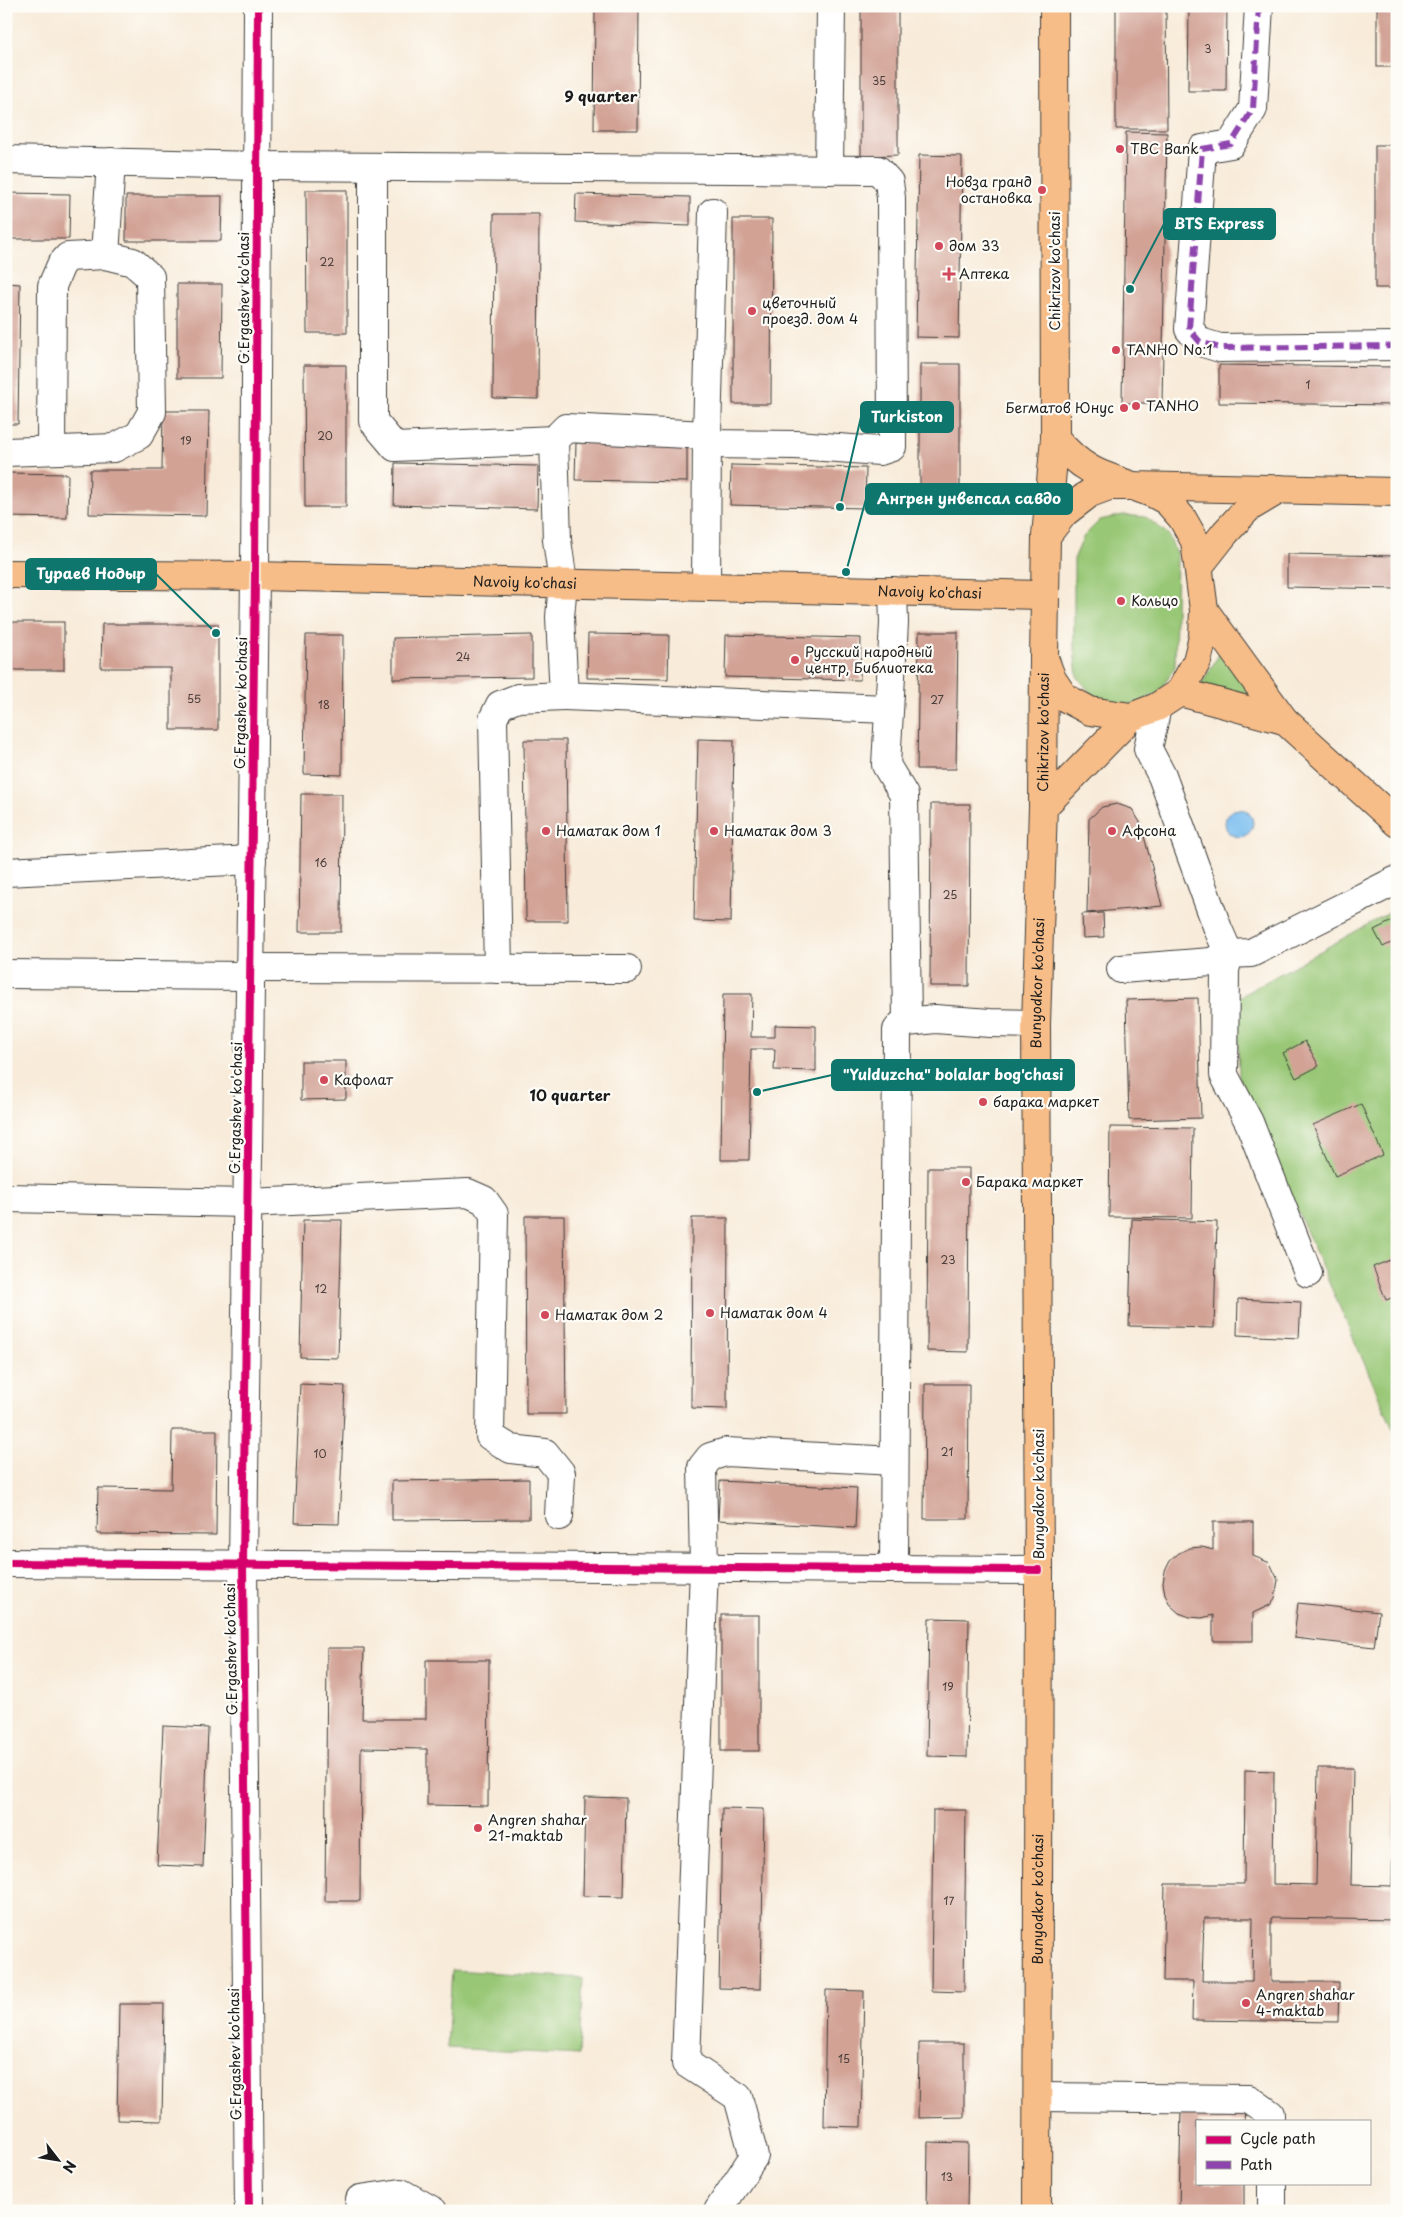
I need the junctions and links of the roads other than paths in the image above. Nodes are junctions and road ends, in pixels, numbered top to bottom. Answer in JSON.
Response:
{"nodes":[{"id":1,"x":258,"y":6,"type":"edge"},
{"id":2,"x":831,"y":6,"type":"edge"},
{"id":3,"x":1054,"y":6,"type":"edge"},
{"id":4,"x":1259,"y":6,"type":"edge"},
{"id":5,"x":6,"y":160,"type":"edge"},
{"id":6,"x":111,"y":162,"type":"junction"},
{"id":7,"x":257,"y":166,"type":"junction"},
{"id":8,"x":373,"y":167,"type":"junction"},
{"id":9,"x":829,"y":170,"type":"junction"},
{"id":10,"x":714,"y":212,"type":"dead end"},
{"id":11,"x":105,"y":255,"type":"junction"},
{"id":12,"x":1397,"y":346,"type":"edge"},
{"id":13,"x":1055,"y":438,"type":"junction"},
{"id":14,"x":554,"y":440,"type":"junction"},
{"id":15,"x":707,"y":440,"type":"junction"},
{"id":16,"x":51,"y":450,"type":"junction"},
{"id":17,"x":6,"y":452,"type":"edge"},
{"id":18,"x":1134,"y":486,"type":"junction"},
{"id":19,"x":1280,"y":489,"type":"junction"},
{"id":20,"x":1397,"y":492,"type":"edge"},
{"id":21,"x":1046,"y":536,"type":"junction"},
{"id":22,"x":1199,"y":566,"type":"junction"},
{"id":23,"x":6,"y":574,"type":"edge"},
{"id":24,"x":255,"y":576,"type":"junction"},
{"id":25,"x":562,"y":583,"type":"junction"},
{"id":26,"x":706,"y":586,"type":"junction"},
{"id":27,"x":893,"y":591,"type":"junction"},
{"id":28,"x":1044,"y":595,"type":"junction"},
{"id":29,"x":1204,"y":610,"type":"junction"},
{"id":30,"x":1044,"y":658,"type":"junction"},
{"id":31,"x":1180,"y":692,"type":"junction"},
{"id":32,"x":564,"y":696,"type":"junction"},
{"id":33,"x":1157,"y":707,"type":"junction"},
{"id":34,"x":888,"y":709,"type":"junction"},
{"id":35,"x":1131,"y":717,"type":"junction"},
{"id":36,"x":1284,"y":720,"type":"junction"},
{"id":37,"x":1043,"y":807,"type":"junction"},
{"id":38,"x":1397,"y":823,"type":"edge"},
{"id":39,"x":252,"y":860,"type":"junction"},
{"id":40,"x":6,"y":872,"type":"edge"},
{"id":41,"x":1397,"y":880,"type":"edge"},
{"id":42,"x":1229,"y":954,"type":"junction"},
{"id":43,"x":498,"y":969,"type":"junction"},
{"id":44,"x":627,"y":969,"type":"dead end"},
{"id":45,"x":1121,"y":969,"type":"dead end"},
{"id":46,"x":250,"y":972,"type":"junction"},
{"id":47,"x":6,"y":974,"type":"edge"},
{"id":48,"x":907,"y":1022,"type":"junction"},
{"id":49,"x":1036,"y":1024,"type":"junction"},
{"id":50,"x":6,"y":1198,"type":"edge"},
{"id":51,"x":247,"y":1203,"type":"junction"},
{"id":52,"x":1308,"y":1273,"type":"dead end"},
{"id":53,"x":894,"y":1460,"type":"junction"},
{"id":54,"x":558,"y":1516,"type":"dead end"},
{"id":55,"x":6,"y":1563,"type":"edge"},
{"id":56,"x":243,"y":1564,"type":"junction"},
{"id":57,"x":704,"y":1568,"type":"junction"},
{"id":58,"x":894,"y":1569,"type":"junction"},
{"id":59,"x":1039,"y":1570,"type":"junction"},
{"id":60,"x":1038,"y":2097,"type":"junction"},
{"id":61,"x":1270,"y":2120,"type":"edge"},
{"id":62,"x":249,"y":2211,"type":"edge"},
{"id":63,"x":360,"y":2211,"type":"edge"},
{"id":64,"x":434,"y":2211,"type":"edge"},
{"id":65,"x":718,"y":2211,"type":"edge"},
{"id":66,"x":1037,"y":2211,"type":"edge"}],
"edges":[{"from":1,"to":7,"type":"street","name":"G.Ergashev ko'chasi"},
{"from":2,"to":9,"type":"street"},
{"from":3,"to":13,"type":"main road","name":"Chikrizov ko'chasi"},
{"from":4,"to":12,"type":"street"},
{"from":5,"to":6,"type":"street"},
{"from":6,"to":7,"type":"street"},
{"from":6,"to":11,"type":"street"},
{"from":7,"to":8,"type":"street"},
{"from":7,"to":24,"type":"street","name":"G.Ergashev ko'chasi"},
{"from":8,"to":9,"type":"street"},
{"from":8,"to":14,"type":"street"},
{"from":9,"to":15,"type":"street"},
{"from":10,"to":15,"type":"street"},
{"from":11,"to":16,"type":"street"},
{"from":11,"to":16,"type":"street"},
{"from":13,"to":18,"type":"main road"},
{"from":13,"to":21,"type":"main road","name":"Chikrizov ko'chasi"},
{"from":14,"to":15,"type":"street"},
{"from":14,"to":25,"type":"street"},
{"from":15,"to":26,"type":"street"},
{"from":16,"to":17,"type":"street"},
{"from":18,"to":19,"type":"main road"},
{"from":18,"to":21,"type":"main road"},
{"from":18,"to":22,"type":"main road"},
{"from":19,"to":20,"type":"main road"},
{"from":19,"to":22,"type":"main road"},
{"from":21,"to":28,"type":"main road","name":"Chikrizov ko'chasi"},
{"from":22,"to":29,"type":"main road"},
{"from":23,"to":24,"type":"main road","name":"Navoiy ko'chasi"},
{"from":24,"to":25,"type":"main road","name":"Navoiy ko'chasi"},
{"from":24,"to":39,"type":"street","name":"G.Ergashev ko'chasi"},
{"from":25,"to":26,"type":"main road","name":"Navoiy ko'chasi"},
{"from":25,"to":32,"type":"street"},
{"from":26,"to":27,"type":"main road","name":"Navoiy ko'chasi"},
{"from":27,"to":28,"type":"main road","name":"Navoiy ko'chasi"},
{"from":27,"to":34,"type":"street"},
{"from":28,"to":30,"type":"main road","name":"Chikrizov ko'chasi"},
{"from":29,"to":31,"type":"main road"},
{"from":29,"to":36,"type":"main road"},
{"from":30,"to":35,"type":"main road"},
{"from":30,"to":37,"type":"main road","name":"Chikrizov ko'chasi"},
{"from":31,"to":33,"type":"main road"},
{"from":31,"to":36,"type":"main road"},
{"from":32,"to":34,"type":"street"},
{"from":32,"to":43,"type":"street"},
{"from":33,"to":35,"type":"main road"},
{"from":33,"to":42,"type":"street"},
{"from":34,"to":48,"type":"street"},
{"from":35,"to":37,"type":"main road"},
{"from":36,"to":38,"type":"main road"},
{"from":37,"to":49,"type":"main road","name":"Bunyodkor ko'chasi"},
{"from":39,"to":40,"type":"street"},
{"from":39,"to":46,"type":"street","name":"G.Ergashev ko'chasi"},
{"from":41,"to":42,"type":"street"},
{"from":42,"to":45,"type":"street"},
{"from":42,"to":52,"type":"street"},
{"from":43,"to":44,"type":"street"},
{"from":43,"to":46,"type":"street"},
{"from":46,"to":47,"type":"street"},
{"from":46,"to":51,"type":"street","name":"G.Ergashev ko'chasi"},
{"from":48,"to":49,"type":"street"},
{"from":48,"to":53,"type":"street"},
{"from":49,"to":59,"type":"main road","name":"Bunyodkor ko'chasi"},
{"from":50,"to":51,"type":"street"},
{"from":51,"to":54,"type":"street"},
{"from":51,"to":56,"type":"street","name":"G.Ergashev ko'chasi"},
{"from":53,"to":57,"type":"street"},
{"from":53,"to":58,"type":"street"},
{"from":55,"to":56,"type":"street"},
{"from":56,"to":57,"type":"street"},
{"from":56,"to":62,"type":"street","name":"G.Ergashev ko'chasi"},
{"from":57,"to":58,"type":"street"},
{"from":57,"to":65,"type":"street"},
{"from":58,"to":59,"type":"street"},
{"from":59,"to":60,"type":"main road","name":"Bunyodkor ko'chasi"},
{"from":60,"to":61,"type":"street"},
{"from":60,"to":66,"type":"main road","name":"Bunyodkor ko'chasi"},
{"from":63,"to":64,"type":"street"}]}
